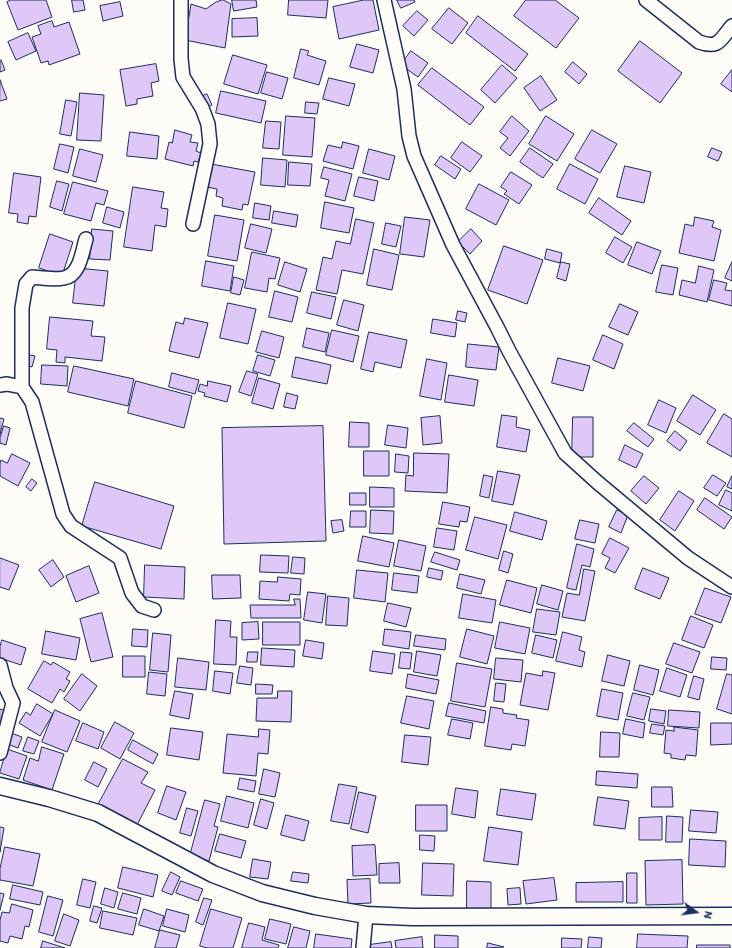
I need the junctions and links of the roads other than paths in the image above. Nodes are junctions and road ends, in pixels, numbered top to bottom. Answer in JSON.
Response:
{"nodes":[{"id":1,"x":181,"y":0,"type":"edge"},
{"id":2,"x":384,"y":0,"type":"edge"},
{"id":3,"x":646,"y":0,"type":"edge"},
{"id":4,"x":732,"y":26,"type":"edge"},
{"id":5,"x":193,"y":224,"type":"dead end"},
{"id":6,"x":86,"y":239,"type":"dead end"},
{"id":7,"x":0,"y":385,"type":"edge"},
{"id":8,"x":22,"y":387,"type":"junction"},
{"id":9,"x":732,"y":587,"type":"edge"},
{"id":10,"x":154,"y":610,"type":"dead end"},
{"id":11,"x":0,"y":665,"type":"edge"},
{"id":12,"x":0,"y":753,"type":"edge"},
{"id":13,"x":0,"y":786,"type":"edge"},
{"id":14,"x":366,"y":915,"type":"junction"},
{"id":15,"x":732,"y":916,"type":"edge"},
{"id":16,"x":363,"y":948,"type":"edge"}],
"edges":[{"from":1,"to":5,"type":"street"},
{"from":2,"to":9,"type":"street"},
{"from":3,"to":4,"type":"street"},
{"from":6,"to":8,"type":"street"},
{"from":7,"to":8,"type":"street"},
{"from":8,"to":10,"type":"street"},
{"from":11,"to":12,"type":"street"},
{"from":13,"to":14,"type":"street"},
{"from":14,"to":15,"type":"street"},
{"from":14,"to":16,"type":"street"}]}
